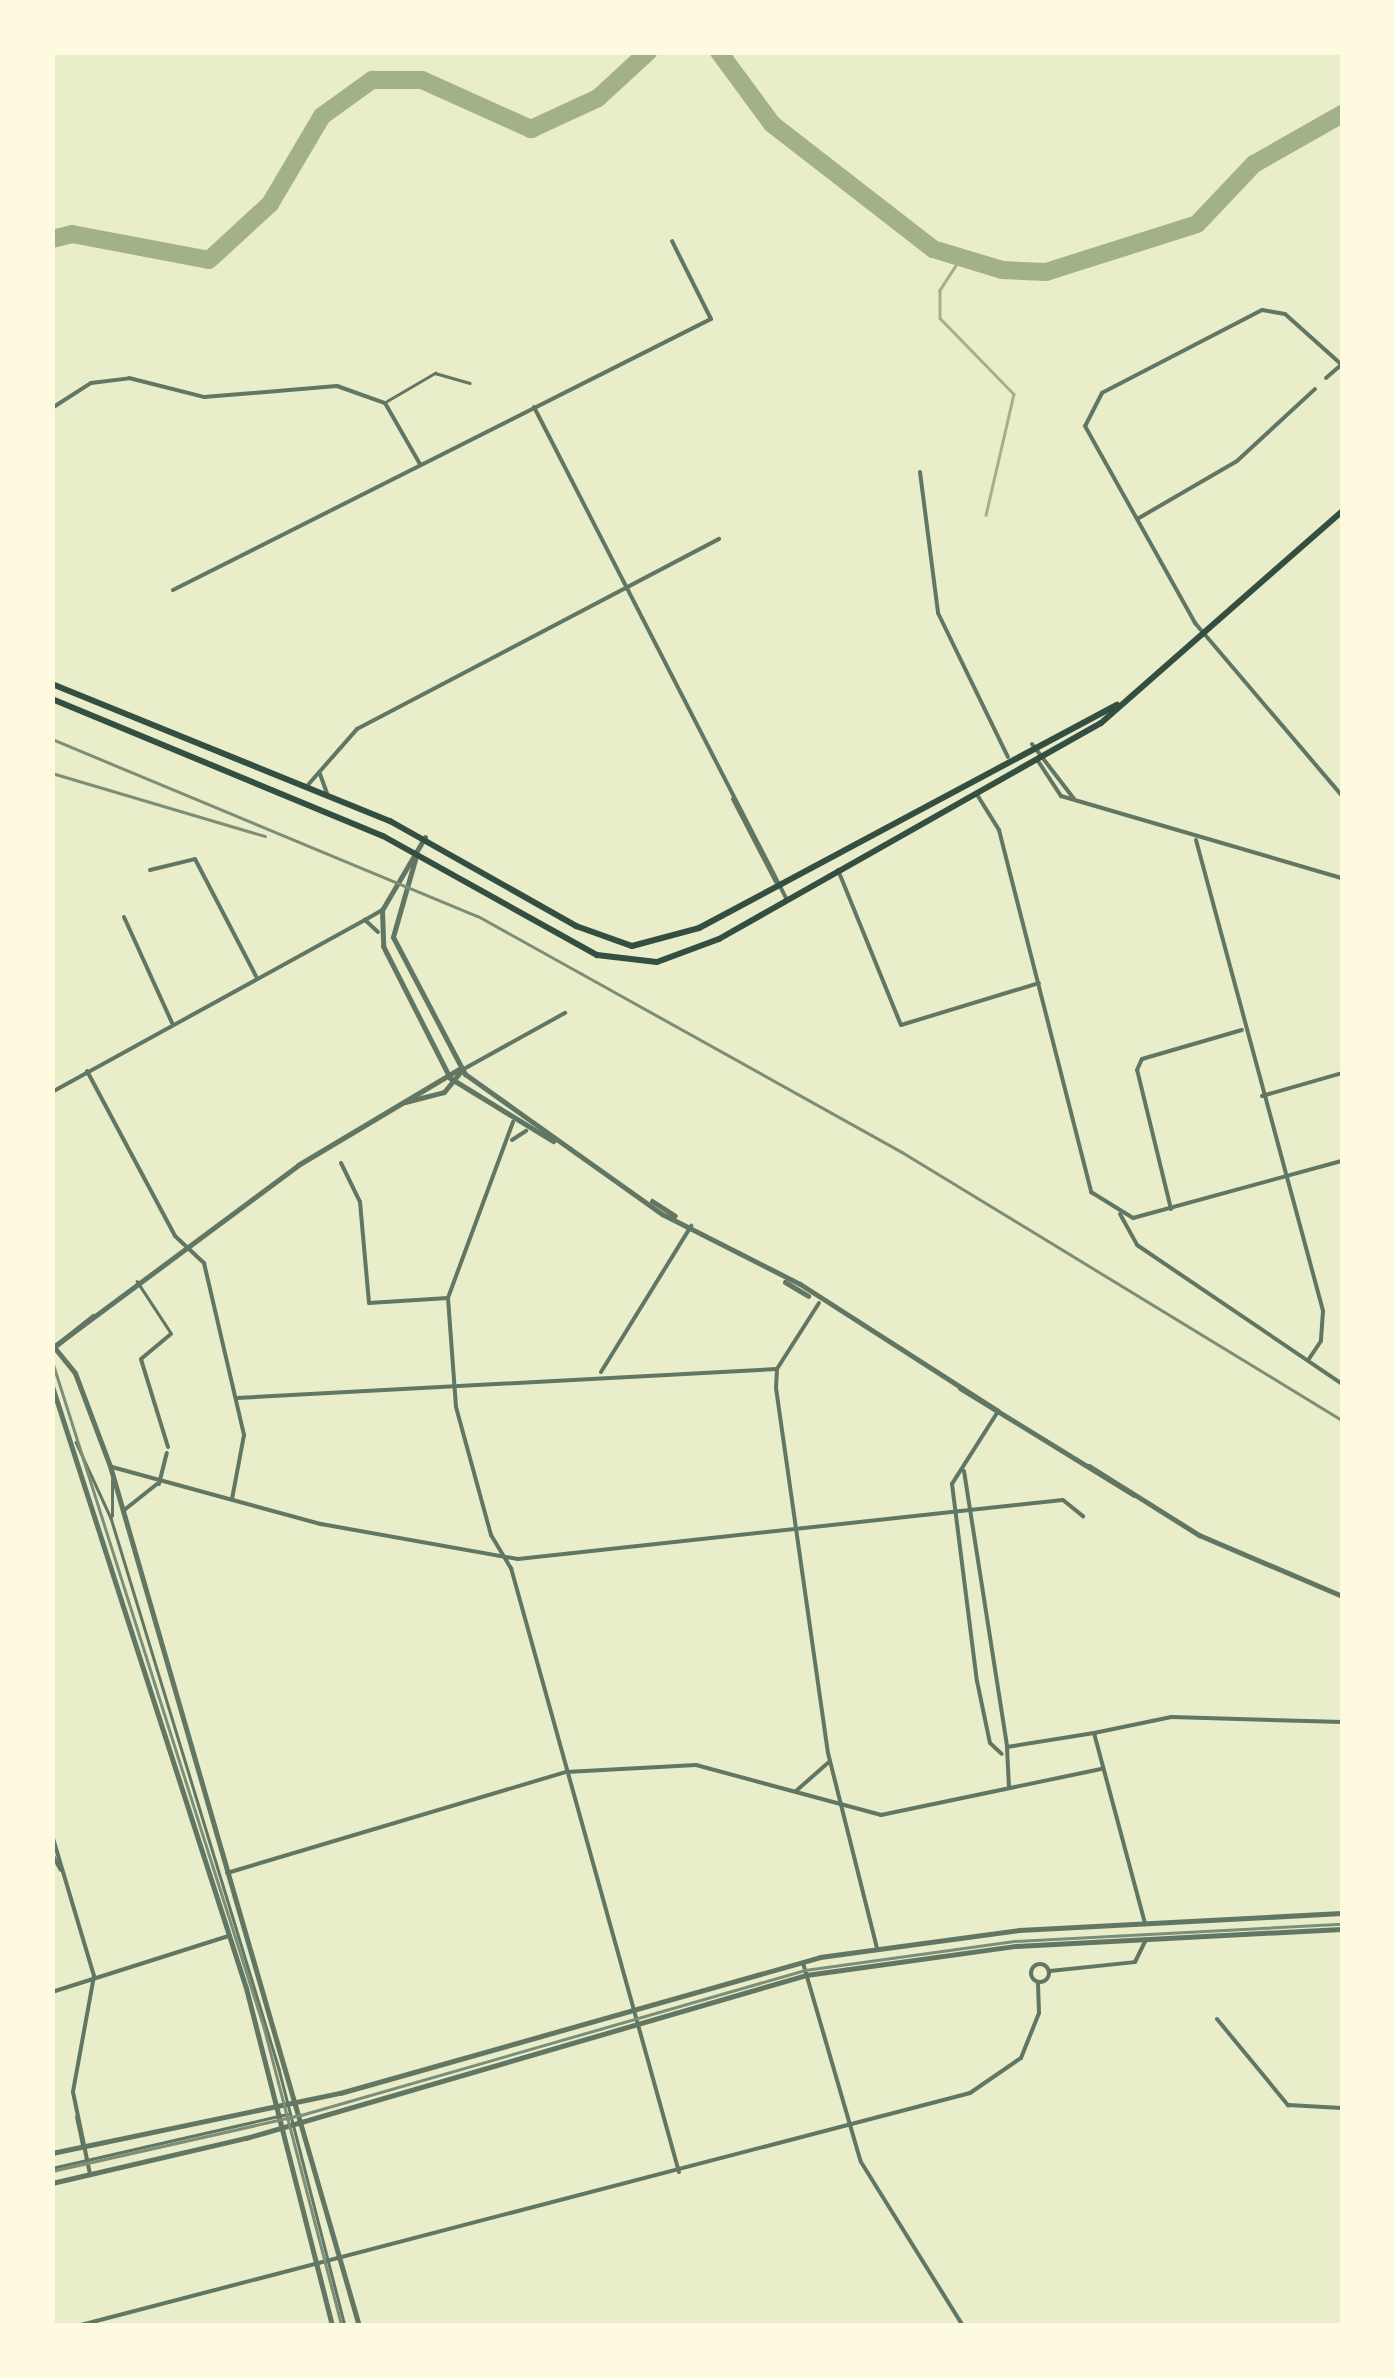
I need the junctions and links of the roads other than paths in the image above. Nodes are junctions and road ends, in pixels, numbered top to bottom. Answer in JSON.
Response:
{"nodes":[{"id":1,"x":672,"y":241,"type":"dead end"},
{"id":2,"x":1342,"y":364,"type":"edge"},
{"id":3,"x":1326,"y":378,"type":"dead end"},
{"id":4,"x":470,"y":383,"type":"dead end"},
{"id":5,"x":1315,"y":389,"type":"dead end"},
{"id":6,"x":385,"y":403,"type":"junction"},
{"id":7,"x":534,"y":407,"type":"junction"},
{"id":8,"x":52,"y":408,"type":"edge"},
{"id":9,"x":420,"y":464,"type":"junction"},
{"id":10,"x":920,"y":472,"type":"dead end"},
{"id":11,"x":1342,"y":511,"type":"edge"},
{"id":12,"x":1137,"y":519,"type":"junction"},
{"id":13,"x":719,"y":539,"type":"dead end"},
{"id":14,"x":626,"y":588,"type":"junction"},
{"id":15,"x":173,"y":590,"type":"dead end"},
{"id":16,"x":1204,"y":635,"type":"junction"},
{"id":17,"x":52,"y":684,"type":"edge"},
{"id":18,"x":52,"y":699,"type":"edge"},
{"id":19,"x":1124,"y":703,"type":"junction"},
{"id":20,"x":1032,"y":744,"type":"junction"},
{"id":21,"x":1008,"y":757,"type":"junction"},
{"id":22,"x":1039,"y":757,"type":"junction"},
{"id":23,"x":320,"y":774,"type":"junction"},
{"id":24,"x":304,"y":789,"type":"junction"},
{"id":25,"x":976,"y":792,"type":"junction"},
{"id":26,"x":1342,"y":796,"type":"edge"},
{"id":27,"x":329,"y":798,"type":"junction"},
{"id":28,"x":733,"y":799,"type":"junction"},
{"id":29,"x":1074,"y":799,"type":"junction"},
{"id":30,"x":425,"y":837,"type":"junction"},
{"id":31,"x":1196,"y":840,"type":"junction"},
{"id":32,"x":416,"y":853,"type":"junction"},
{"id":33,"x":150,"y":870,"type":"dead end"},
{"id":34,"x":838,"y":870,"type":"junction"},
{"id":35,"x":1342,"y":878,"type":"edge"},
{"id":36,"x":779,"y":885,"type":"junction"},
{"id":37,"x":788,"y":900,"type":"junction"},
{"id":38,"x":382,"y":910,"type":"junction"},
{"id":39,"x":124,"y":917,"type":"dead end"},
{"id":40,"x":365,"y":920,"type":"junction"},
{"id":41,"x":378,"y":932,"type":"junction"},
{"id":42,"x":256,"y":976,"type":"junction"},
{"id":43,"x":1039,"y":984,"type":"junction"},
{"id":44,"x":565,"y":1013,"type":"dead end"},
{"id":45,"x":172,"y":1023,"type":"junction"},
{"id":46,"x":1242,"y":1030,"type":"junction"},
{"id":47,"x":87,"y":1070,"type":"junction"},
{"id":48,"x":462,"y":1070,"type":"junction"},
{"id":49,"x":444,"y":1071,"type":"junction"},
{"id":50,"x":1342,"y":1073,"type":"edge"},
{"id":51,"x":454,"y":1082,"type":"junction"},
{"id":52,"x":52,"y":1092,"type":"edge"},
{"id":53,"x":1262,"y":1096,"type":"junction"},
{"id":54,"x":405,"y":1102,"type":"junction"},
{"id":55,"x":512,"y":1122,"type":"junction"},
{"id":56,"x":526,"y":1131,"type":"junction"},
{"id":57,"x":512,"y":1140,"type":"junction"},
{"id":58,"x":556,"y":1142,"type":"junction"},
{"id":59,"x":1342,"y":1161,"type":"edge"},
{"id":60,"x":341,"y":1164,"type":"dead end"},
{"id":61,"x":1284,"y":1177,"type":"junction"},
{"id":62,"x":652,"y":1201,"type":"junction"},
{"id":63,"x":1171,"y":1209,"type":"junction"},
{"id":64,"x":1120,"y":1214,"type":"junction"},
{"id":65,"x":675,"y":1216,"type":"junction"},
{"id":66,"x":692,"y":1226,"type":"junction"},
{"id":67,"x":186,"y":1246,"type":"junction"},
{"id":68,"x":137,"y":1281,"type":"junction"},
{"id":69,"x":786,"y":1282,"type":"junction"},
{"id":70,"x":808,"y":1296,"type":"junction"},
{"id":71,"x":448,"y":1298,"type":"junction"},
{"id":72,"x":819,"y":1303,"type":"junction"},
{"id":73,"x":93,"y":1316,"type":"junction"},
{"id":74,"x":171,"y":1334,"type":"joint"},
{"id":75,"x":53,"y":1347,"type":"edge"},
{"id":76,"x":1308,"y":1360,"type":"junction"},
{"id":77,"x":777,"y":1369,"type":"junction"},
{"id":78,"x":601,"y":1372,"type":"junction"},
{"id":79,"x":452,"y":1383,"type":"junction"},
{"id":80,"x":1342,"y":1384,"type":"edge"},
{"id":81,"x":52,"y":1386,"type":"edge"},
{"id":82,"x":960,"y":1388,"type":"junction"},
{"id":83,"x":237,"y":1398,"type":"junction"},
{"id":84,"x":998,"y":1411,"type":"junction"},
{"id":85,"x":76,"y":1442,"type":"junction"},
{"id":86,"x":110,"y":1466,"type":"junction"},
{"id":87,"x":1088,"y":1466,"type":"junction"},
{"id":88,"x":964,"y":1468,"type":"junction"},
{"id":89,"x":113,"y":1477,"type":"junction"},
{"id":90,"x":159,"y":1484,"type":"junction"},
{"id":91,"x":1134,"y":1495,"type":"junction"},
{"id":92,"x":232,"y":1501,"type":"junction"},
{"id":93,"x":124,"y":1511,"type":"junction"},
{"id":94,"x":954,"y":1511,"type":"junction"},
{"id":95,"x":968,"y":1511,"type":"junction"},
{"id":96,"x":1084,"y":1516,"type":"dead end"},
{"id":97,"x":112,"y":1518,"type":"junction"},
{"id":98,"x":798,"y":1530,"type":"junction"},
{"id":99,"x":502,"y":1556,"type":"junction"},
{"id":100,"x":1342,"y":1596,"type":"edge"},
{"id":101,"x":1342,"y":1722,"type":"edge"},
{"id":102,"x":1094,"y":1733,"type":"junction"},
{"id":103,"x":1006,"y":1747,"type":"junction"},
{"id":104,"x":1002,"y":1754,"type":"junction"},
{"id":105,"x":830,"y":1761,"type":"junction"},
{"id":106,"x":1102,"y":1769,"type":"junction"},
{"id":107,"x":566,"y":1772,"type":"junction"},
{"id":108,"x":1009,"y":1788,"type":"junction"},
{"id":109,"x":796,"y":1790,"type":"junction"},
{"id":110,"x":842,"y":1810,"type":"junction"},
{"id":111,"x":52,"y":1835,"type":"edge"},
{"id":112,"x":52,"y":1854,"type":"edge"},
{"id":113,"x":220,"y":1875,"type":"junction"},
{"id":114,"x":66,"y":1878,"type":"junction"},
{"id":115,"x":1342,"y":1914,"type":"edge"},
{"id":116,"x":1146,"y":1924,"type":"junction"},
{"id":117,"x":1342,"y":1930,"type":"edge"},
{"id":118,"x":230,"y":1936,"type":"junction"},
{"id":119,"x":1146,"y":1939,"type":"junction"},
{"id":120,"x":877,"y":1948,"type":"junction"},
{"id":121,"x":802,"y":1961,"type":"junction"},
{"id":122,"x":1050,"y":1971,"type":"junction"},
{"id":123,"x":806,"y":1975,"type":"junction"},
{"id":124,"x":94,"y":1976,"type":"junction"},
{"id":125,"x":1038,"y":1982,"type":"junction"},
{"id":126,"x":52,"y":1992,"type":"edge"},
{"id":127,"x":632,"y":2008,"type":"junction"},
{"id":128,"x":1217,"y":2020,"type":"dead end"},
{"id":129,"x":636,"y":2022,"type":"junction"},
{"id":130,"x":298,"y":2100,"type":"junction"},
{"id":131,"x":286,"y":2102,"type":"junction"},
{"id":132,"x":277,"y":2103,"type":"junction"},
{"id":133,"x":1342,"y":2108,"type":"edge"},
{"id":134,"x":289,"y":2114,"type":"junction"},
{"id":135,"x":279,"y":2115,"type":"junction"},
{"id":136,"x":304,"y":2120,"type":"junction"},
{"id":137,"x":290,"y":2125,"type":"junction"},
{"id":138,"x":849,"y":2126,"type":"junction"},
{"id":139,"x":281,"y":2128,"type":"junction"},
{"id":140,"x":82,"y":2146,"type":"junction"},
{"id":141,"x":52,"y":2153,"type":"edge"},
{"id":142,"x":86,"y":2160,"type":"junction"},
{"id":143,"x":52,"y":2168,"type":"edge"},
{"id":144,"x":679,"y":2172,"type":"junction"},
{"id":145,"x":90,"y":2174,"type":"junction"},
{"id":146,"x":52,"y":2183,"type":"edge"},
{"id":147,"x":340,"y":2259,"type":"junction"},
{"id":148,"x":327,"y":2262,"type":"junction"},
{"id":149,"x":315,"y":2265,"type":"junction"},
{"id":150,"x":77,"y":2326,"type":"edge"},
{"id":151,"x":332,"y":2326,"type":"edge"},
{"id":152,"x":345,"y":2326,"type":"edge"},
{"id":153,"x":359,"y":2326,"type":"edge"},
{"id":154,"x":963,"y":2326,"type":"edge"}],
"edges":[{"from":1,"to":7,"type":"street"},
{"from":2,"to":3,"type":"street"},
{"from":2,"to":12,"type":"street"},
{"from":4,"to":6,"type":"lane"},
{"from":5,"to":12,"type":"street"},
{"from":6,"to":8,"type":"street"},
{"from":6,"to":9,"type":"street"},
{"from":7,"to":9,"type":"street"},
{"from":7,"to":14,"type":"street"},
{"from":9,"to":15,"type":"street"},
{"from":10,"to":21,"type":"street"},
{"from":11,"to":16,"type":"main road"},
{"from":12,"to":16,"type":"street"},
{"from":13,"to":14,"type":"street"},
{"from":14,"to":23,"type":"street"},
{"from":14,"to":28,"type":"street"},
{"from":16,"to":19,"type":"main road"},
{"from":16,"to":26,"type":"street"},
{"from":17,"to":24,"type":"main road"},
{"from":18,"to":32,"type":"main road"},
{"from":19,"to":20,"type":"main road"},
{"from":19,"to":22,"type":"main road"},
{"from":20,"to":21,"type":"main road"},
{"from":20,"to":22,"type":"street"},
{"from":21,"to":36,"type":"main road"},
{"from":22,"to":25,"type":"main road"},
{"from":22,"to":29,"type":"street"},
{"from":22,"to":29,"type":"street"},
{"from":23,"to":24,"type":"street"},
{"from":23,"to":27,"type":"street"},
{"from":24,"to":27,"type":"main road"},
{"from":25,"to":34,"type":"main road"},
{"from":25,"to":43,"type":"street"},
{"from":27,"to":30,"type":"main road"},
{"from":28,"to":36,"type":"street"},
{"from":28,"to":36,"type":"street"},
{"from":29,"to":31,"type":"street"},
{"from":30,"to":32,"type":"street"},
{"from":30,"to":36,"type":"main road"},
{"from":31,"to":35,"type":"street"},
{"from":31,"to":46,"type":"street"},
{"from":32,"to":37,"type":"main road"},
{"from":32,"to":38,"type":"street"},
{"from":32,"to":48,"type":"street"},
{"from":33,"to":42,"type":"street"},
{"from":34,"to":37,"type":"main road"},
{"from":34,"to":43,"type":"street"},
{"from":36,"to":37,"type":"street"},
{"from":38,"to":40,"type":"street"},
{"from":38,"to":41,"type":"street"},
{"from":39,"to":45,"type":"street"},
{"from":40,"to":41,"type":"street"},
{"from":40,"to":42,"type":"street"},
{"from":41,"to":49,"type":"street"},
{"from":42,"to":45,"type":"street"},
{"from":43,"to":64,"type":"street"},
{"from":44,"to":48,"type":"street"},
{"from":45,"to":47,"type":"street"},
{"from":46,"to":53,"type":"street"},
{"from":46,"to":63,"type":"street"},
{"from":47,"to":52,"type":"street"},
{"from":47,"to":67,"type":"street"},
{"from":48,"to":49,"type":"street"},
{"from":48,"to":51,"type":"street"},
{"from":48,"to":58,"type":"street"},
{"from":49,"to":51,"type":"street"},
{"from":49,"to":54,"type":"street"},
{"from":50,"to":53,"type":"street"},
{"from":51,"to":54,"type":"street"},
{"from":51,"to":55,"type":"street"},
{"from":53,"to":61,"type":"street"},
{"from":54,"to":67,"type":"street"},
{"from":55,"to":56,"type":"street"},
{"from":55,"to":57,"type":"street"},
{"from":56,"to":57,"type":"street"},
{"from":56,"to":58,"type":"street"},
{"from":57,"to":71,"type":"street"},
{"from":58,"to":62,"type":"street"},
{"from":59,"to":61,"type":"street"},
{"from":60,"to":71,"type":"street"},
{"from":61,"to":63,"type":"street"},
{"from":61,"to":76,"type":"street"},
{"from":62,"to":65,"type":"street"},
{"from":62,"to":65,"type":"street"},
{"from":63,"to":64,"type":"street"},
{"from":64,"to":76,"type":"street"},
{"from":65,"to":66,"type":"street"},
{"from":66,"to":69,"type":"street"},
{"from":66,"to":78,"type":"street"},
{"from":67,"to":68,"type":"street"},
{"from":67,"to":83,"type":"street"},
{"from":68,"to":73,"type":"street"},
{"from":68,"to":74,"type":"lane"},
{"from":69,"to":70,"type":"street"},
{"from":69,"to":70,"type":"street"},
{"from":70,"to":72,"type":"street"},
{"from":71,"to":79,"type":"street"},
{"from":72,"to":77,"type":"street"},
{"from":72,"to":82,"type":"street"},
{"from":73,"to":75,"type":"street"},
{"from":73,"to":75,"type":"street"},
{"from":74,"to":90,"type":"street"},
{"from":75,"to":86,"type":"street"},
{"from":76,"to":80,"type":"street"},
{"from":77,"to":78,"type":"street"},
{"from":77,"to":98,"type":"street"},
{"from":78,"to":79,"type":"street"},
{"from":79,"to":83,"type":"street"},
{"from":79,"to":99,"type":"street"},
{"from":81,"to":85,"type":"street"},
{"from":82,"to":84,"type":"street"},
{"from":82,"to":84,"type":"street"},
{"from":83,"to":92,"type":"street"},
{"from":84,"to":87,"type":"street"},
{"from":84,"to":88,"type":"street"},
{"from":85,"to":97,"type":"lane"},
{"from":85,"to":113,"type":"street"},
{"from":86,"to":89,"type":"street"},
{"from":86,"to":90,"type":"street"},
{"from":87,"to":91,"type":"street"},
{"from":87,"to":91,"type":"street"},
{"from":88,"to":94,"type":"street"},
{"from":88,"to":95,"type":"street"},
{"from":89,"to":93,"type":"street"},
{"from":89,"to":97,"type":"lane"},
{"from":90,"to":92,"type":"street"},
{"from":90,"to":93,"type":"street"},
{"from":91,"to":100,"type":"street"},
{"from":92,"to":99,"type":"street"},
{"from":93,"to":113,"type":"street"},
{"from":94,"to":95,"type":"street"},
{"from":94,"to":98,"type":"street"},
{"from":94,"to":104,"type":"street"},
{"from":95,"to":96,"type":"street"},
{"from":95,"to":103,"type":"street"},
{"from":97,"to":113,"type":"lane"},
{"from":98,"to":99,"type":"street"},
{"from":98,"to":105,"type":"street"},
{"from":99,"to":107,"type":"street"},
{"from":101,"to":102,"type":"street"},
{"from":102,"to":103,"type":"street"},
{"from":102,"to":106,"type":"street"},
{"from":103,"to":104,"type":"street"},
{"from":104,"to":108,"type":"street"},
{"from":105,"to":109,"type":"street"},
{"from":105,"to":110,"type":"street"},
{"from":106,"to":108,"type":"street"},
{"from":106,"to":116,"type":"street"},
{"from":107,"to":109,"type":"street"},
{"from":107,"to":113,"type":"street"},
{"from":107,"to":127,"type":"street"},
{"from":108,"to":110,"type":"street"},
{"from":109,"to":110,"type":"street"},
{"from":110,"to":120,"type":"street"},
{"from":111,"to":114,"type":"street"},
{"from":112,"to":114,"type":"street"},
{"from":113,"to":118,"type":"street"},
{"from":113,"to":130,"type":"street"},
{"from":113,"to":131,"type":"lane"},
{"from":114,"to":124,"type":"street"},
{"from":115,"to":116,"type":"street"},
{"from":116,"to":119,"type":"street"},
{"from":116,"to":120,"type":"street"},
{"from":117,"to":119,"type":"street"},
{"from":118,"to":124,"type":"street"},
{"from":118,"to":132,"type":"street"},
{"from":119,"to":122,"type":"street"},
{"from":119,"to":123,"type":"street"},
{"from":120,"to":121,"type":"street"},
{"from":121,"to":123,"type":"street"},
{"from":121,"to":127,"type":"street"},
{"from":122,"to":125,"type":"street"},
{"from":122,"to":125,"type":"street"},
{"from":123,"to":129,"type":"street"},
{"from":123,"to":138,"type":"street"},
{"from":124,"to":126,"type":"street"},
{"from":124,"to":140,"type":"street"},
{"from":125,"to":138,"type":"street"},
{"from":127,"to":129,"type":"street"},
{"from":127,"to":130,"type":"street"},
{"from":128,"to":133,"type":"street"},
{"from":129,"to":136,"type":"street"},
{"from":129,"to":144,"type":"street"},
{"from":130,"to":131,"type":"street"},
{"from":130,"to":136,"type":"street"},
{"from":131,"to":132,"type":"street"},
{"from":131,"to":134,"type":"lane"},
{"from":132,"to":135,"type":"street"},
{"from":132,"to":140,"type":"street"},
{"from":134,"to":135,"type":"lane"},
{"from":134,"to":137,"type":"lane"},
{"from":135,"to":139,"type":"street"},
{"from":135,"to":142,"type":"lane"},
{"from":136,"to":137,"type":"street"},
{"from":136,"to":147,"type":"street"},
{"from":137,"to":139,"type":"street"},
{"from":137,"to":148,"type":"lane"},
{"from":138,"to":144,"type":"street"},
{"from":138,"to":154,"type":"street"},
{"from":139,"to":145,"type":"street"},
{"from":139,"to":149,"type":"street"},
{"from":140,"to":141,"type":"street"},
{"from":140,"to":142,"type":"street"},
{"from":142,"to":143,"type":"lane"},
{"from":142,"to":145,"type":"street"},
{"from":144,"to":147,"type":"street"},
{"from":145,"to":146,"type":"street"},
{"from":147,"to":148,"type":"street"},
{"from":147,"to":153,"type":"street"},
{"from":148,"to":149,"type":"street"},
{"from":148,"to":152,"type":"lane"},
{"from":149,"to":150,"type":"street"},
{"from":149,"to":151,"type":"street"}]}
